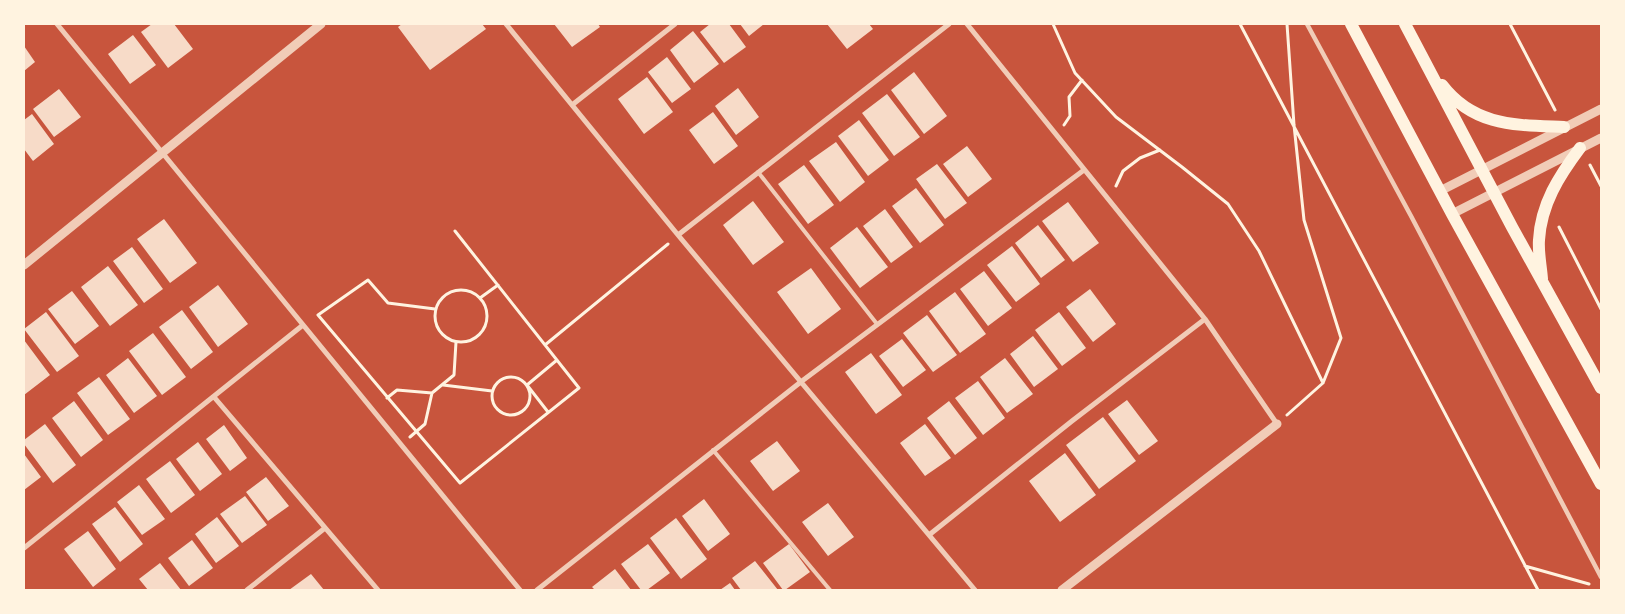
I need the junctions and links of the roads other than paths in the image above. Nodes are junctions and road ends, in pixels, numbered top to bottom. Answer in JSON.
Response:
{"nodes":[{"id":1,"x":57,"y":24,"type":"edge"},
{"id":2,"x":321,"y":24,"type":"edge"},
{"id":3,"x":506,"y":24,"type":"edge"},
{"id":4,"x":675,"y":24,"type":"edge"},
{"id":5,"x":949,"y":24,"type":"edge"},
{"id":6,"x":967,"y":24,"type":"edge"},
{"id":7,"x":1307,"y":24,"type":"edge"},
{"id":8,"x":1351,"y":24,"type":"edge"},
{"id":9,"x":1405,"y":24,"type":"edge"},
{"id":10,"x":1427,"y":66,"type":"junction"},
{"id":11,"x":572,"y":105,"type":"junction"},
{"id":12,"x":1601,"y":109,"type":"edge"},
{"id":13,"x":1564,"y":127,"type":"junction"},
{"id":14,"x":1601,"y":138,"type":"edge"},
{"id":15,"x":1580,"y":148,"type":"junction"},
{"id":16,"x":163,"y":153,"type":"junction"},
{"id":17,"x":1084,"y":170,"type":"junction"},
{"id":18,"x":1482,"y":170,"type":"junction"},
{"id":19,"x":758,"y":172,"type":"junction"},
{"id":20,"x":1440,"y":192,"type":"junction"},
{"id":21,"x":1494,"y":192,"type":"junction"},
{"id":22,"x":1452,"y":214,"type":"junction"},
{"id":23,"x":678,"y":235,"type":"junction"},
{"id":24,"x":24,"y":265,"type":"edge"},
{"id":25,"x":1543,"y":284,"type":"junction"},
{"id":26,"x":1205,"y":319,"type":"junction"},
{"id":27,"x":877,"y":324,"type":"junction"},
{"id":28,"x":304,"y":325,"type":"junction"},
{"id":29,"x":802,"y":381,"type":"junction"},
{"id":30,"x":1601,"y":388,"type":"edge"},
{"id":31,"x":214,"y":397,"type":"junction"},
{"id":32,"x":1277,"y":424,"type":"joint"},
{"id":33,"x":713,"y":450,"type":"junction"},
{"id":34,"x":1601,"y":484,"type":"edge"},
{"id":35,"x":325,"y":528,"type":"junction"},
{"id":36,"x":929,"y":535,"type":"junction"},
{"id":37,"x":24,"y":548,"type":"edge"},
{"id":38,"x":1601,"y":577,"type":"edge"},
{"id":39,"x":247,"y":590,"type":"edge"},
{"id":40,"x":378,"y":590,"type":"edge"},
{"id":41,"x":520,"y":590,"type":"edge"},
{"id":42,"x":536,"y":590,"type":"edge"},
{"id":43,"x":830,"y":590,"type":"edge"},
{"id":44,"x":975,"y":590,"type":"edge"},
{"id":45,"x":1062,"y":590,"type":"edge"}],
"edges":[{"from":1,"to":16,"type":"street"},
{"from":2,"to":16,"type":"street"},
{"from":3,"to":11,"type":"street"},
{"from":4,"to":11,"type":"street"},
{"from":5,"to":19,"type":"street"},
{"from":6,"to":17,"type":"street"},
{"from":7,"to":38,"type":"street"},
{"from":8,"to":20,"type":"main road"},
{"from":9,"to":10,"type":"main road"},
{"from":10,"to":13,"type":"main road"},
{"from":10,"to":18,"type":"main road"},
{"from":11,"to":23,"type":"street"},
{"from":12,"to":13,"type":"street"},
{"from":13,"to":18,"type":"street"},
{"from":14,"to":15,"type":"street"},
{"from":15,"to":21,"type":"street"},
{"from":15,"to":25,"type":"main road"},
{"from":16,"to":24,"type":"street"},
{"from":16,"to":28,"type":"street"},
{"from":17,"to":26,"type":"street"},
{"from":17,"to":27,"type":"street"},
{"from":18,"to":20,"type":"street"},
{"from":18,"to":21,"type":"main road"},
{"from":19,"to":23,"type":"street"},
{"from":19,"to":27,"type":"lane"},
{"from":20,"to":22,"type":"main road"},
{"from":21,"to":22,"type":"street"},
{"from":21,"to":25,"type":"main road"},
{"from":22,"to":34,"type":"main road"},
{"from":23,"to":29,"type":"street"},
{"from":25,"to":30,"type":"main road"},
{"from":26,"to":32,"type":"street"},
{"from":26,"to":36,"type":"street"},
{"from":27,"to":29,"type":"street"},
{"from":28,"to":31,"type":"street"},
{"from":28,"to":41,"type":"street"},
{"from":29,"to":33,"type":"street"},
{"from":29,"to":36,"type":"street"},
{"from":31,"to":35,"type":"street"},
{"from":31,"to":37,"type":"street"},
{"from":32,"to":45,"type":"street"},
{"from":33,"to":42,"type":"street"},
{"from":33,"to":43,"type":"lane"},
{"from":35,"to":39,"type":"street"},
{"from":35,"to":40,"type":"street"},
{"from":36,"to":44,"type":"street"}]}
